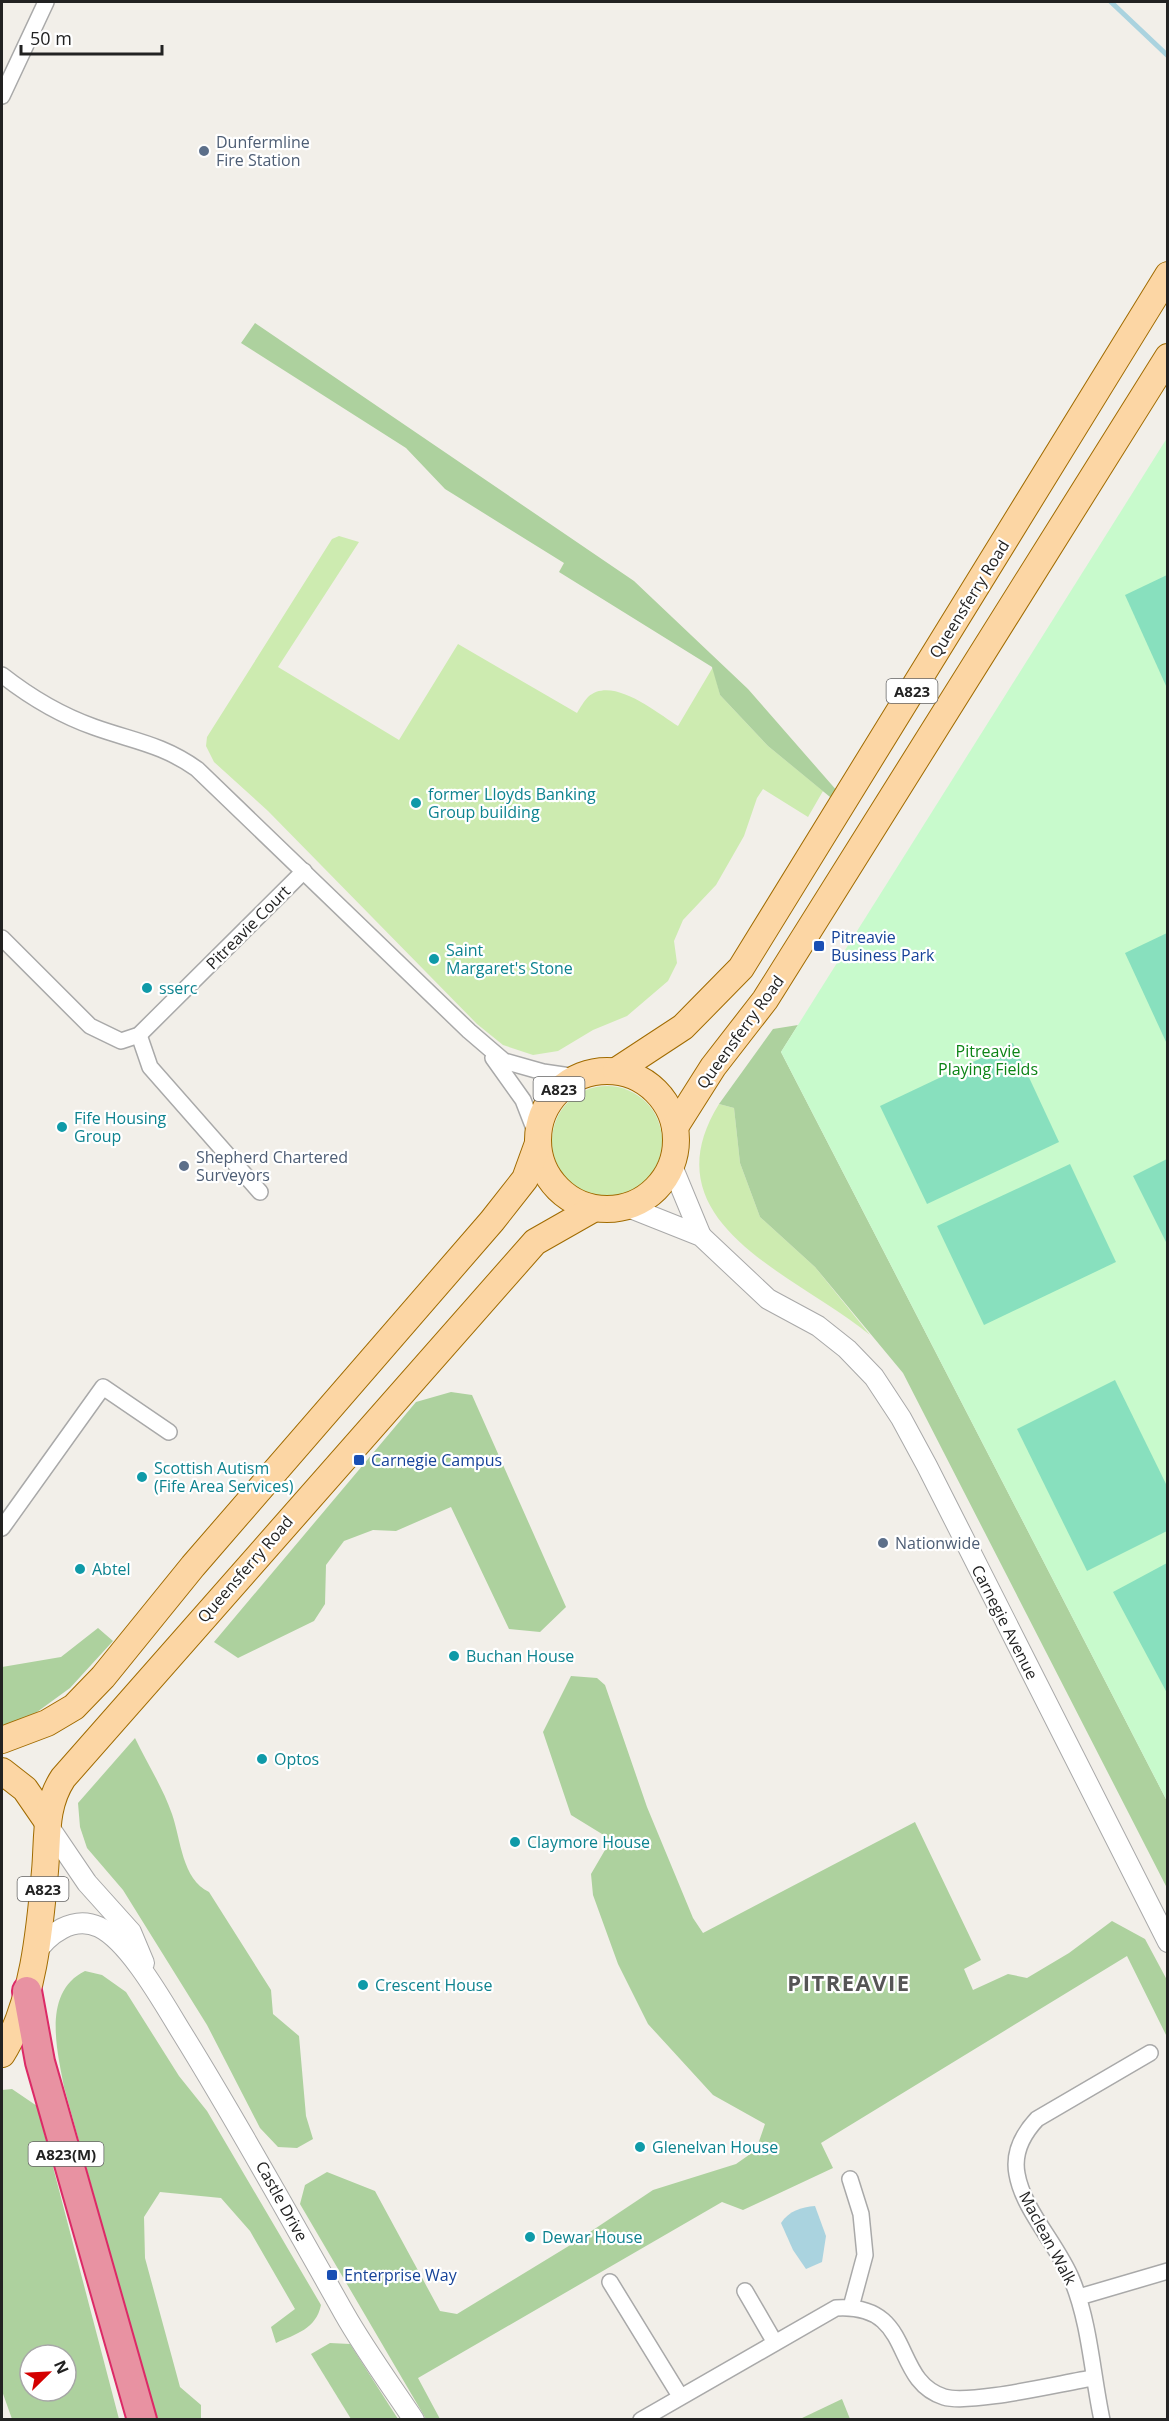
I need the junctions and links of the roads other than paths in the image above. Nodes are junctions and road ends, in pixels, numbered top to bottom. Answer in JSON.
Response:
{"nodes":[{"id":1,"x":46,"y":2,"type":"edge"},
{"id":2,"x":2,"y":96,"type":"edge"},
{"id":3,"x":1167,"y":275,"type":"edge"},
{"id":4,"x":1167,"y":357,"type":"edge"},
{"id":5,"x":2,"y":675,"type":"edge"},
{"id":6,"x":304,"y":871,"type":"junction"},
{"id":7,"x":2,"y":938,"type":"edge"},
{"id":8,"x":469,"y":1031,"type":"junction"},
{"id":9,"x":139,"y":1035,"type":"junction"},
{"id":10,"x":616,"y":1071,"type":"junction"},
{"id":11,"x":577,"y":1077,"type":"junction"},
{"id":12,"x":675,"y":1126,"type":"junction"},
{"id":13,"x":537,"y":1141,"type":"junction"},
{"id":14,"x":672,"y":1166,"type":"junction"},
{"id":15,"x":260,"y":1192,"type":"dead end"},
{"id":16,"x":628,"y":1207,"type":"junction"},
{"id":17,"x":593,"y":1209,"type":"junction"},
{"id":18,"x":701,"y":1236,"type":"junction"},
{"id":19,"x":169,"y":1432,"type":"dead end"},
{"id":20,"x":2,"y":1528,"type":"edge"},
{"id":21,"x":2,"y":1740,"type":"edge"},
{"id":22,"x":2,"y":1771,"type":"edge"},
{"id":23,"x":47,"y":1822,"type":"junction"},
{"id":24,"x":1167,"y":1942,"type":"edge"},
{"id":25,"x":33,"y":1957,"type":"junction"},
{"id":26,"x":151,"y":1983,"type":"junction"},
{"id":27,"x":27,"y":1991,"type":"junction"},
{"id":28,"x":1150,"y":2052,"type":"dead end"},
{"id":29,"x":2,"y":2054,"type":"edge"},
{"id":30,"x":850,"y":2179,"type":"dead end"},
{"id":31,"x":1167,"y":2271,"type":"edge"},
{"id":32,"x":610,"y":2282,"type":"dead end"},
{"id":33,"x":745,"y":2291,"type":"dead end"},
{"id":34,"x":1079,"y":2296,"type":"junction"},
{"id":35,"x":851,"y":2307,"type":"junction"},
{"id":36,"x":774,"y":2341,"type":"junction"},
{"id":37,"x":1093,"y":2378,"type":"junction"},
{"id":38,"x":680,"y":2396,"type":"junction"},
{"id":39,"x":142,"y":2420,"type":"edge"},
{"id":40,"x":414,"y":2420,"type":"edge"},
{"id":41,"x":641,"y":2420,"type":"edge"},
{"id":42,"x":1102,"y":2420,"type":"edge"}],
"edges":[{"from":1,"to":2,"type":"street"},
{"from":3,"to":10,"type":"main road","name":"Queensferry Road","number":"A823"},
{"from":4,"to":12,"type":"main road","name":"Queensferry Road","number":"A823"},
{"from":5,"to":6,"type":"street"},
{"from":6,"to":8,"type":"street"},
{"from":6,"to":9,"type":"street","name":"Pitreavie Court"},
{"from":7,"to":9,"type":"street"},
{"from":8,"to":11,"type":"street"},
{"from":8,"to":13,"type":"street"},
{"from":9,"to":15,"type":"street"},
{"from":10,"to":11,"type":"main road","number":"A823"},
{"from":10,"to":12,"type":"main road","number":"A823"},
{"from":11,"to":13,"type":"main road","number":"A823"},
{"from":12,"to":14,"type":"main road","number":"A823"},
{"from":13,"to":17,"type":"main road","number":"A823"},
{"from":13,"to":21,"type":"main road","number":"A823"},
{"from":14,"to":16,"type":"main road","number":"A823"},
{"from":14,"to":18,"type":"street"},
{"from":16,"to":17,"type":"main road","number":"A823"},
{"from":16,"to":18,"type":"street"},
{"from":17,"to":23,"type":"main road","name":"Queensferry Road","number":"A823"},
{"from":18,"to":24,"type":"street","name":"Carnegie Avenue"},
{"from":19,"to":20,"type":"street"},
{"from":22,"to":23,"type":"main road"},
{"from":23,"to":25,"type":"main road","number":"A823"},
{"from":23,"to":26,"type":"street","name":"Castle Drive"},
{"from":25,"to":26,"type":"street","name":"Castle Drive"},
{"from":25,"to":27,"type":"main road","number":"A823"},
{"from":26,"to":40,"type":"street","name":"Castle Drive"},
{"from":27,"to":29,"type":"main road","number":"A823"},
{"from":27,"to":39,"type":"highway","number":"A823(M)"},
{"from":28,"to":34,"type":"street","name":"Maclean Walk"},
{"from":30,"to":35,"type":"street"},
{"from":31,"to":34,"type":"street"},
{"from":32,"to":38,"type":"street"},
{"from":33,"to":36,"type":"street"},
{"from":34,"to":37,"type":"street","name":"Maclean Walk"},
{"from":35,"to":36,"type":"street"},
{"from":35,"to":37,"type":"street"},
{"from":36,"to":38,"type":"street"},
{"from":37,"to":42,"type":"street","name":"Maclean Walk"},
{"from":38,"to":41,"type":"street"}]}
